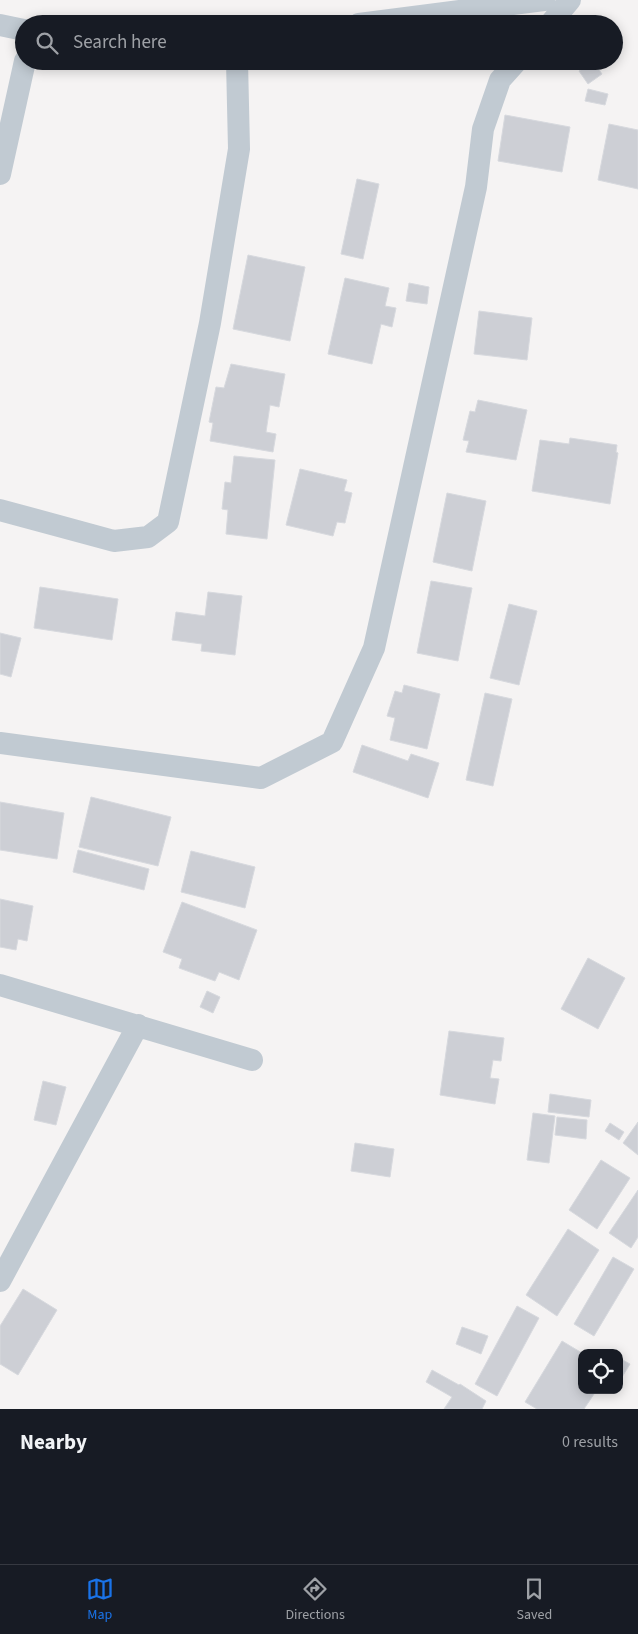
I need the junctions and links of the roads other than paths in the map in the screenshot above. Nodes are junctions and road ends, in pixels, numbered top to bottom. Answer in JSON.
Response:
{"nodes":[{"id":1,"x":544,"y":0,"type":"edge"},
{"id":2,"x":570,"y":0,"type":"edge"},
{"id":3,"x":428,"y":15,"type":"edge"},
{"id":4,"x":558,"y":15,"type":"edge"},
{"id":5,"x":0,"y":25,"type":"edge"},
{"id":6,"x":15,"y":28,"type":"edge"},
{"id":7,"x":23,"y":70,"type":"edge"},
{"id":8,"x":237,"y":70,"type":"edge"},
{"id":9,"x":509,"y":70,"type":"edge"},
{"id":10,"x":0,"y":174,"type":"edge"},
{"id":11,"x":0,"y":510,"type":"edge"},
{"id":12,"x":0,"y":744,"type":"edge"},
{"id":13,"x":0,"y":984,"type":"edge"},
{"id":14,"x":138,"y":1025,"type":"junction"},
{"id":15,"x":252,"y":1060,"type":"dead end"},
{"id":16,"x":0,"y":1281,"type":"edge"}],
"edges":[{"from":1,"to":3,"type":"street"},
{"from":2,"to":4,"type":"street"},
{"from":5,"to":6,"type":"street"},
{"from":7,"to":10,"type":"street"},
{"from":8,"to":11,"type":"street"},
{"from":9,"to":12,"type":"street"},
{"from":13,"to":14,"type":"street"},
{"from":14,"to":15,"type":"street"},
{"from":14,"to":16,"type":"street"}]}
